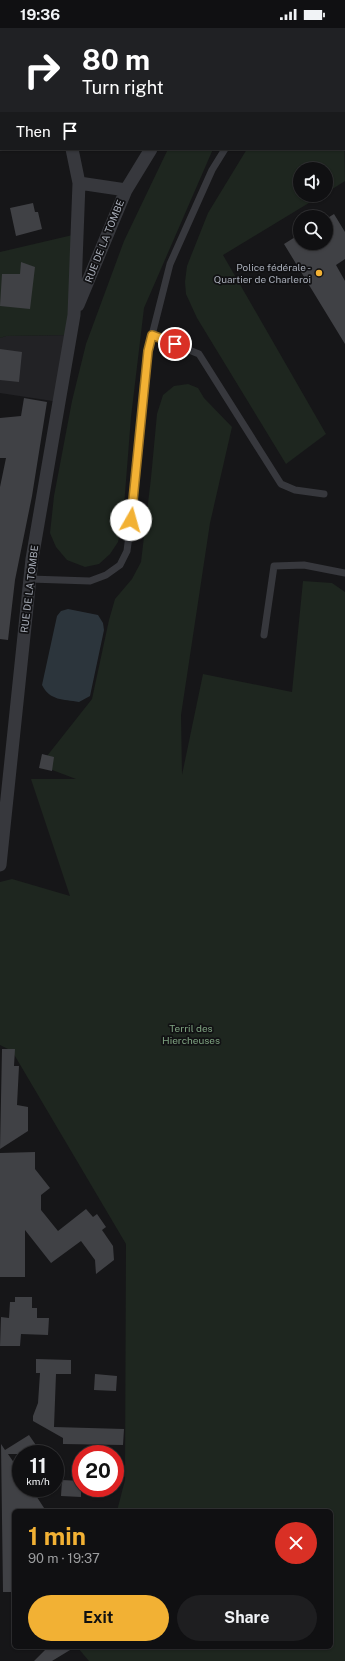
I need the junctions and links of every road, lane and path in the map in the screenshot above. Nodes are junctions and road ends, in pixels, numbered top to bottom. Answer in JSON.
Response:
{"nodes":[{"id":1,"x":72,"y":150,"type":"edge"},
{"id":2,"x":150,"y":150,"type":"edge"},
{"id":3,"x":224,"y":150,"type":"edge"},
{"id":4,"x":79,"y":183,"type":"junction"},
{"id":5,"x":126,"y":190,"type":"junction"},
{"id":6,"x":74,"y":314,"type":"junction"},
{"id":7,"x":152,"y":335,"type":"junction"},
{"id":8,"x":324,"y":494,"type":"dead end"},
{"id":9,"x":345,"y":573,"type":"edge"},
{"id":10,"x":30,"y":579,"type":"junction"},
{"id":11,"x":264,"y":635,"type":"dead end"},
{"id":12,"x":0,"y":865,"type":"edge"}],
"edges":[{"from":1,"to":4,"type":"street","name":"RUE DE LA TOMBE"},
{"from":2,"to":5,"type":"street"},
{"from":3,"to":7,"type":"lane"},
{"from":4,"to":5,"type":"street","name":"RUE DE LA TOMBE"},
{"from":4,"to":6,"type":"street","name":"RUE DE LA TOMBE"},
{"from":5,"to":6,"type":"street","name":"RUE DE LA TOMBE"},
{"from":6,"to":10,"type":"street","name":"RUE DE LA TOMBE"},
{"from":7,"to":8,"type":"lane"},
{"from":7,"to":10,"type":"lane"},
{"from":9,"to":11,"type":"lane"},
{"from":10,"to":12,"type":"street","name":"RUE DE LA TOMBE"}]}
